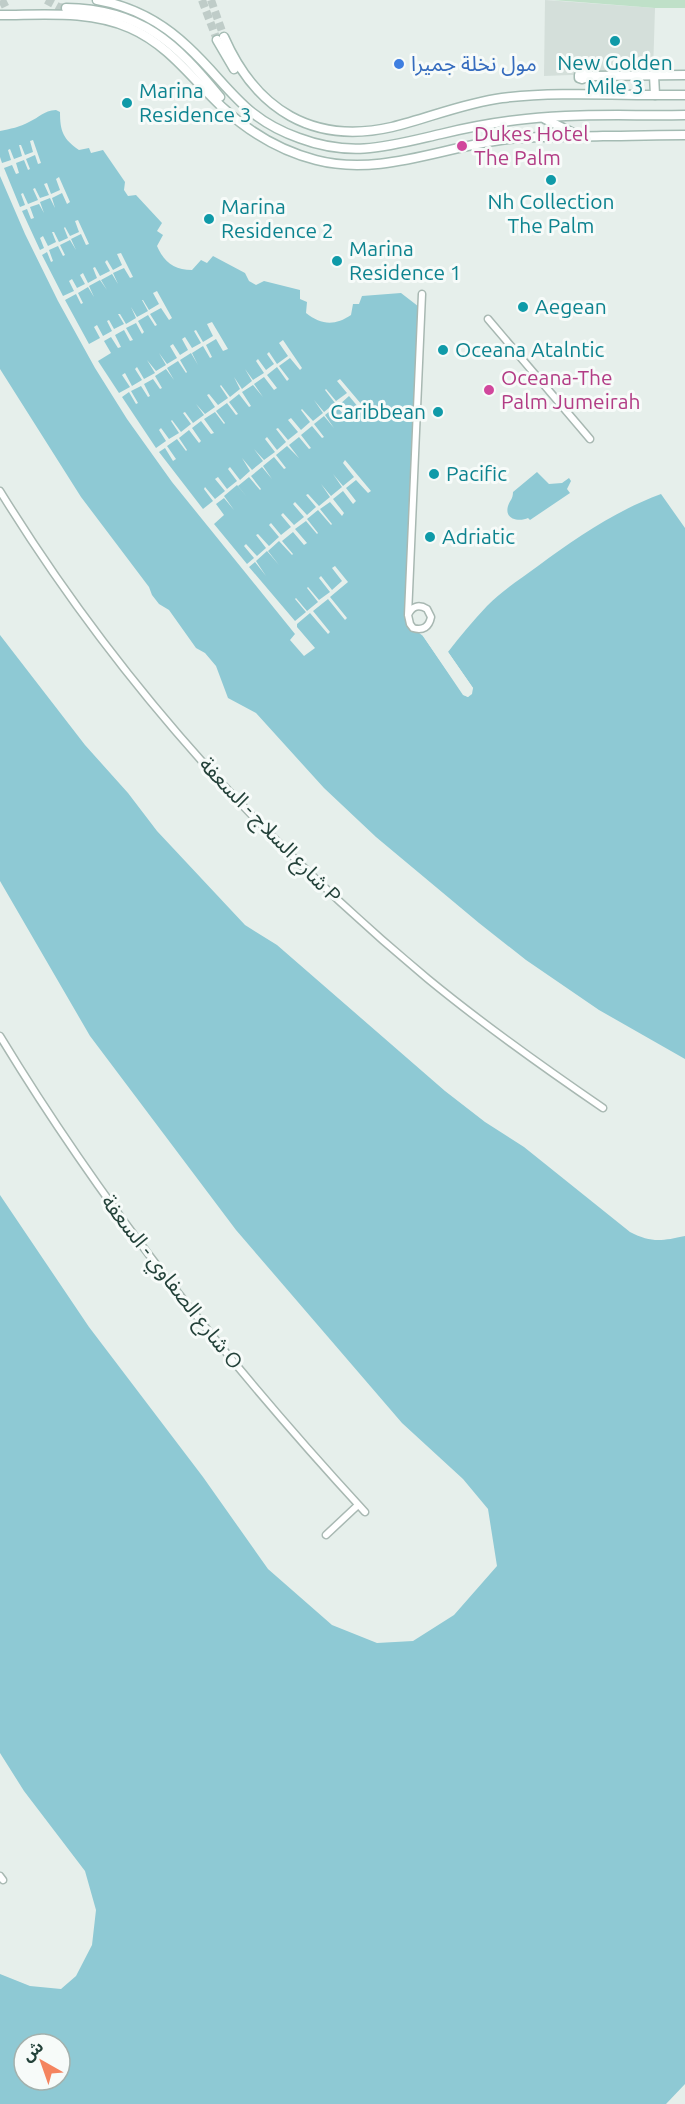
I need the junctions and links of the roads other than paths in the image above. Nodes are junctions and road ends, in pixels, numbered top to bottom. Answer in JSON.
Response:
{"nodes":[{"id":1,"x":97,"y":0,"type":"edge"},
{"id":2,"x":66,"y":8,"type":"tunnel mouth"},
{"id":3,"x":0,"y":15,"type":"edge"},
{"id":4,"x":221,"y":39,"type":"tunnel mouth"},
{"id":5,"x":654,"y":75,"type":"junction"},
{"id":6,"x":685,"y":75,"type":"edge"},
{"id":7,"x":591,"y":76,"type":"dead end"},
{"id":8,"x":655,"y":95,"type":"junction"},
{"id":9,"x":685,"y":95,"type":"edge"},
{"id":10,"x":685,"y":115,"type":"edge"},
{"id":11,"x":542,"y":117,"type":"junction"},
{"id":12,"x":237,"y":119,"type":"junction"},
{"id":13,"x":685,"y":135,"type":"edge"},
{"id":14,"x":580,"y":136,"type":"junction"},
{"id":15,"x":422,"y":294,"type":"dead end"},
{"id":16,"x":488,"y":319,"type":"dead end"},
{"id":17,"x":590,"y":439,"type":"dead end"},
{"id":18,"x":0,"y":491,"type":"edge"},
{"id":19,"x":408,"y":615,"type":"dead end"},
{"id":20,"x":0,"y":1036,"type":"edge"},
{"id":21,"x":603,"y":1108,"type":"dead end"},
{"id":22,"x":358,"y":1505,"type":"junction"},
{"id":23,"x":365,"y":1512,"type":"dead end"},
{"id":24,"x":326,"y":1535,"type":"dead end"}],
"edges":[{"from":1,"to":11,"type":"main road"},
{"from":2,"to":12,"type":"main road"},
{"from":3,"to":12,"type":"main road"},
{"from":4,"to":8,"type":"main road"},
{"from":5,"to":6,"type":"main road"},
{"from":5,"to":7,"type":"main road"},
{"from":5,"to":8,"type":"main road"},
{"from":8,"to":9,"type":"main road"},
{"from":10,"to":11,"type":"main road"},
{"from":11,"to":14,"type":"main road"},
{"from":12,"to":14,"type":"main road"},
{"from":13,"to":14,"type":"main road"},
{"from":15,"to":19,"type":"street"},
{"from":16,"to":17,"type":"street"},
{"from":18,"to":21,"type":"street","name":"شارع السلاج - السعفة P"},
{"from":20,"to":22,"type":"street","name":"شارع الصفاوي - السعفة O"},
{"from":22,"to":23,"type":"street","name":"شارع الصفاوي - السعفة O"},
{"from":22,"to":24,"type":"street"}]}
